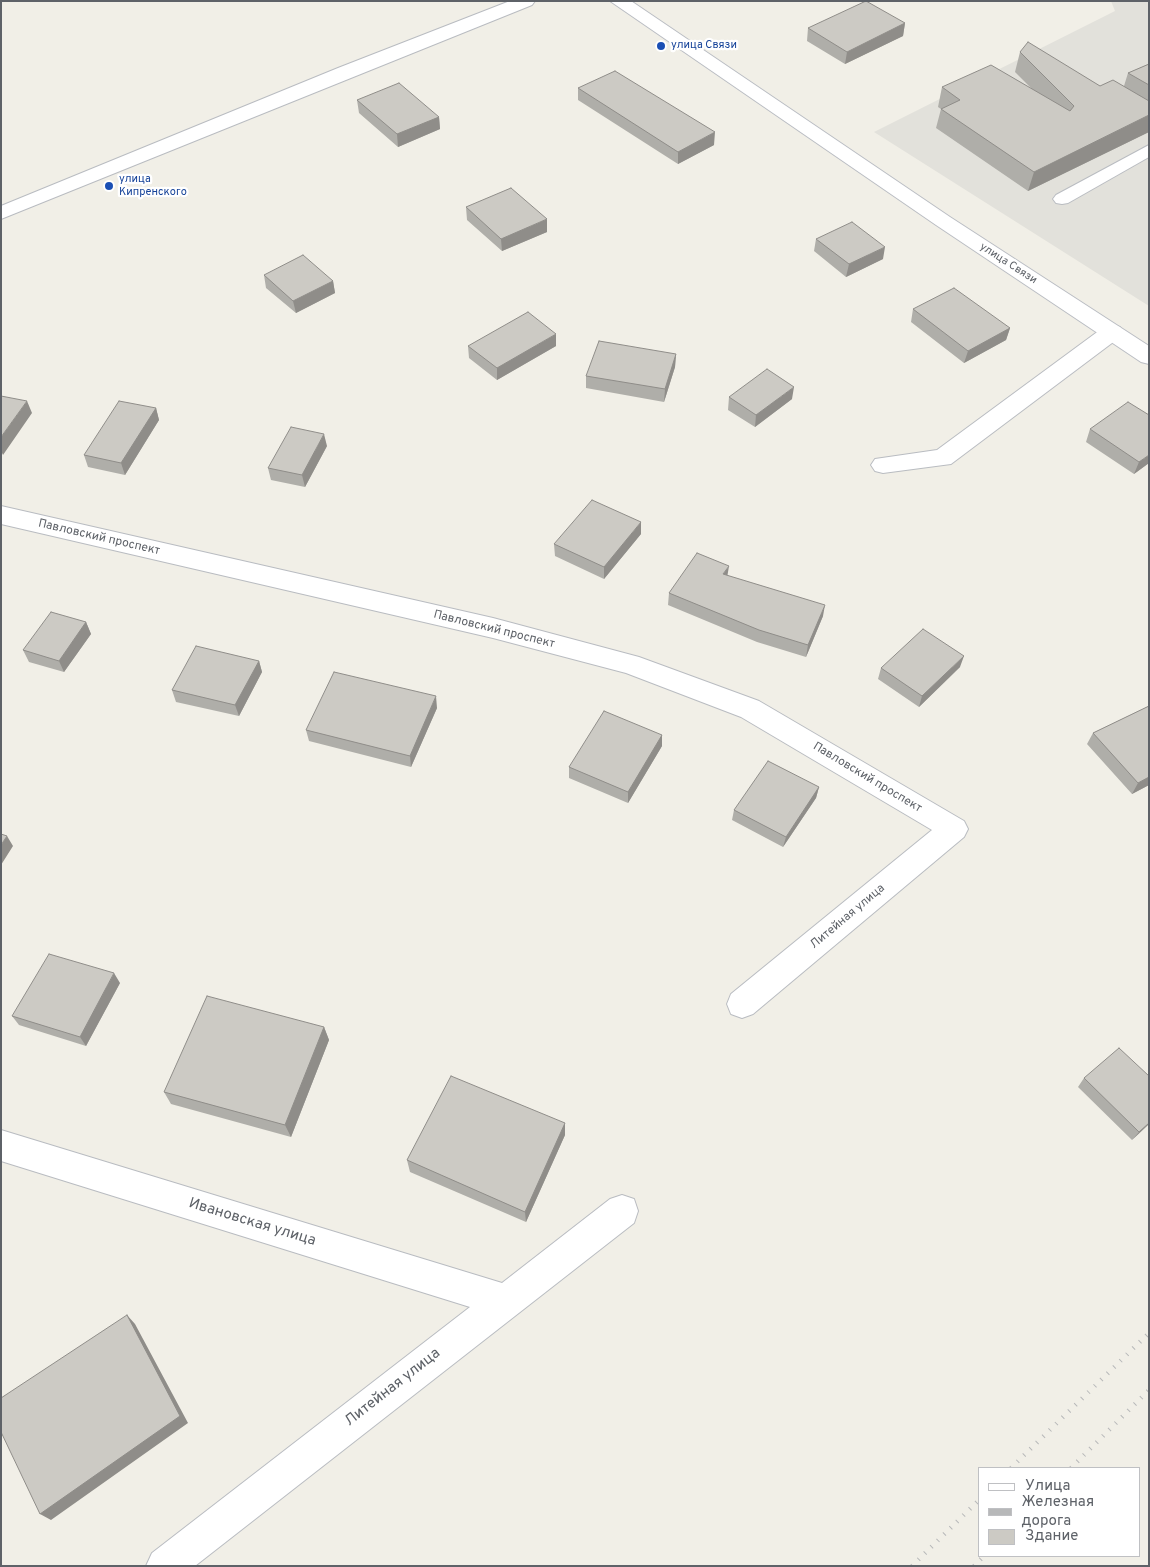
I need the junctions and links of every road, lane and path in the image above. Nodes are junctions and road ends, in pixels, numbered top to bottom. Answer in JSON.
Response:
{"nodes":[{"id":1,"x":526,"y":1,"type":"edge"},
{"id":2,"x":619,"y":1,"type":"edge"},
{"id":3,"x":1149,"y":150,"type":"edge"},
{"id":4,"x":1062,"y":198,"type":"dead end"},
{"id":5,"x":1,"y":213,"type":"edge"},
{"id":6,"x":1112,"y":332,"type":"junction"},
{"id":7,"x":1149,"y":357,"type":"edge"},
{"id":8,"x":884,"y":464,"type":"dead end"},
{"id":9,"x":1,"y":515,"type":"edge"},
{"id":10,"x":954,"y":829,"type":"joint"},
{"id":11,"x":742,"y":1004,"type":"dead end"},
{"id":12,"x":1,"y":1145,"type":"edge"},
{"id":13,"x":622,"y":1211,"type":"dead end"},
{"id":14,"x":504,"y":1301,"type":"junction"},
{"id":15,"x":165,"y":1566,"type":"edge"}],
"edges":[{"from":1,"to":5,"type":"street"},
{"from":2,"to":6,"type":"street","name":"улица Связи"},
{"from":3,"to":4,"type":"lane"},
{"from":6,"to":7,"type":"street","name":"улица Связи"},
{"from":6,"to":8,"type":"street"},
{"from":9,"to":10,"type":"street","name":"Павловский проспект"},
{"from":10,"to":11,"type":"street","name":"Литейная улица"},
{"from":12,"to":14,"type":"street","name":"Ивановская улица"},
{"from":13,"to":14,"type":"street","name":"Литейная улица"},
{"from":14,"to":15,"type":"street","name":"Литейная улица"}]}
